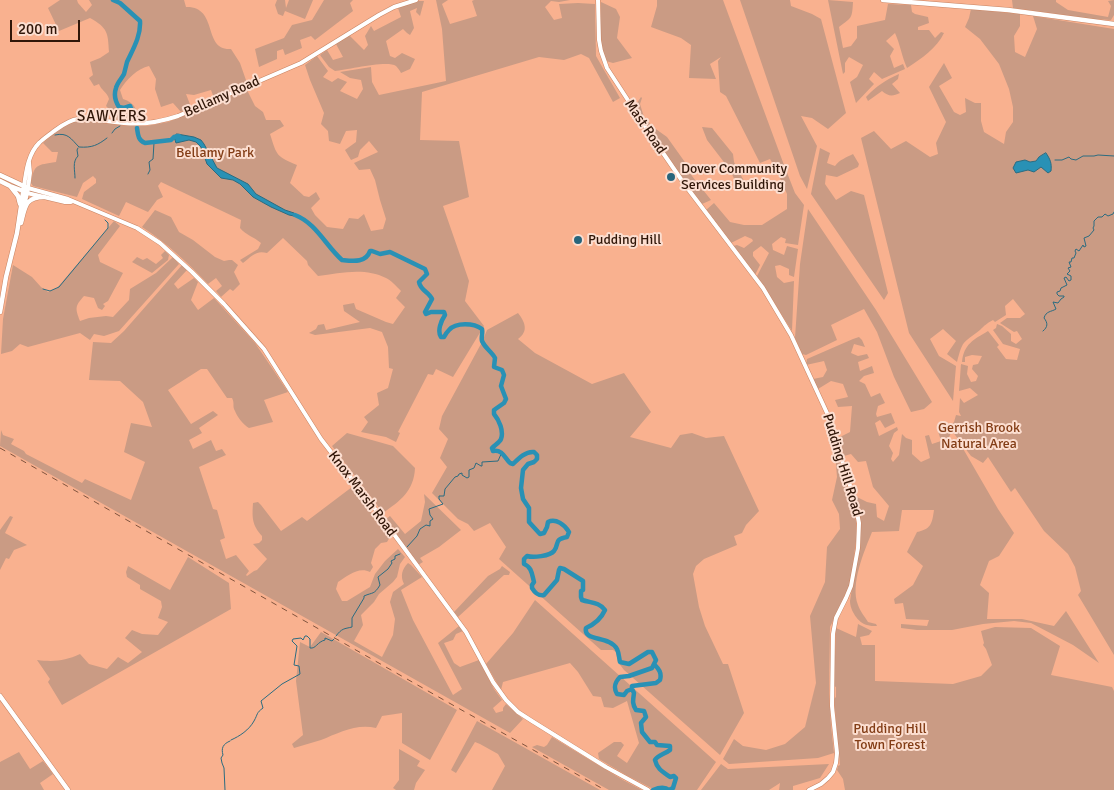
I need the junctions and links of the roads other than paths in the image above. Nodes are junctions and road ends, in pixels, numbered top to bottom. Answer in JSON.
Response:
{"nodes":[{"id":1,"x":416,"y":0,"type":"edge"},
{"id":2,"x":598,"y":0,"type":"edge"},
{"id":3,"x":883,"y":0,"type":"edge"},
{"id":4,"x":1114,"y":24,"type":"edge"},
{"id":5,"x":0,"y":175,"type":"edge"},
{"id":6,"x":0,"y":181,"type":"edge"},
{"id":7,"x":10,"y":186,"type":"junction"},
{"id":8,"x":26,"y":190,"type":"junction"},
{"id":9,"x":44,"y":197,"type":"junction"},
{"id":10,"x":73,"y":202,"type":"junction"},
{"id":11,"x":21,"y":206,"type":"junction"},
{"id":12,"x":19,"y":221,"type":"junction"},
{"id":13,"x":17,"y":233,"type":"junction"},
{"id":14,"x":0,"y":312,"type":"edge"},
{"id":15,"x":794,"y":339,"type":"joint"},
{"id":16,"x":0,"y":696,"type":"edge"},
{"id":17,"x":68,"y":790,"type":"edge"},
{"id":18,"x":647,"y":790,"type":"edge"},
{"id":19,"x":809,"y":790,"type":"edge"}],
"edges":[{"from":1,"to":8,"type":"street","name":"Bellamy Road"},
{"from":2,"to":15,"type":"street","name":"Mast Road"},
{"from":3,"to":4,"type":"main road"},
{"from":5,"to":8,"type":"main road","name":"Knox Marsh Road"},
{"from":6,"to":7,"type":"main road","name":"Knox Marsh Road"},
{"from":7,"to":8,"type":"main road","name":"Knox Marsh Road"},
{"from":7,"to":11,"type":"main road"},
{"from":8,"to":9,"type":"street","name":"Knox Marsh Road"},
{"from":8,"to":10,"type":"street","name":"Knox Marsh Road"},
{"from":8,"to":11,"type":"main road"},
{"from":8,"to":12,"type":"main road"},
{"from":9,"to":10,"type":"street","name":"Knox Marsh Road"},
{"from":9,"to":13,"type":"main road"},
{"from":10,"to":18,"type":"street","name":"Knox Marsh Road"},
{"from":11,"to":12,"type":"main road"},
{"from":12,"to":13,"type":"main road"},
{"from":13,"to":14,"type":"main road"},
{"from":15,"to":19,"type":"street","name":"Pudding Hill Road"},
{"from":16,"to":17,"type":"main road"}]}
